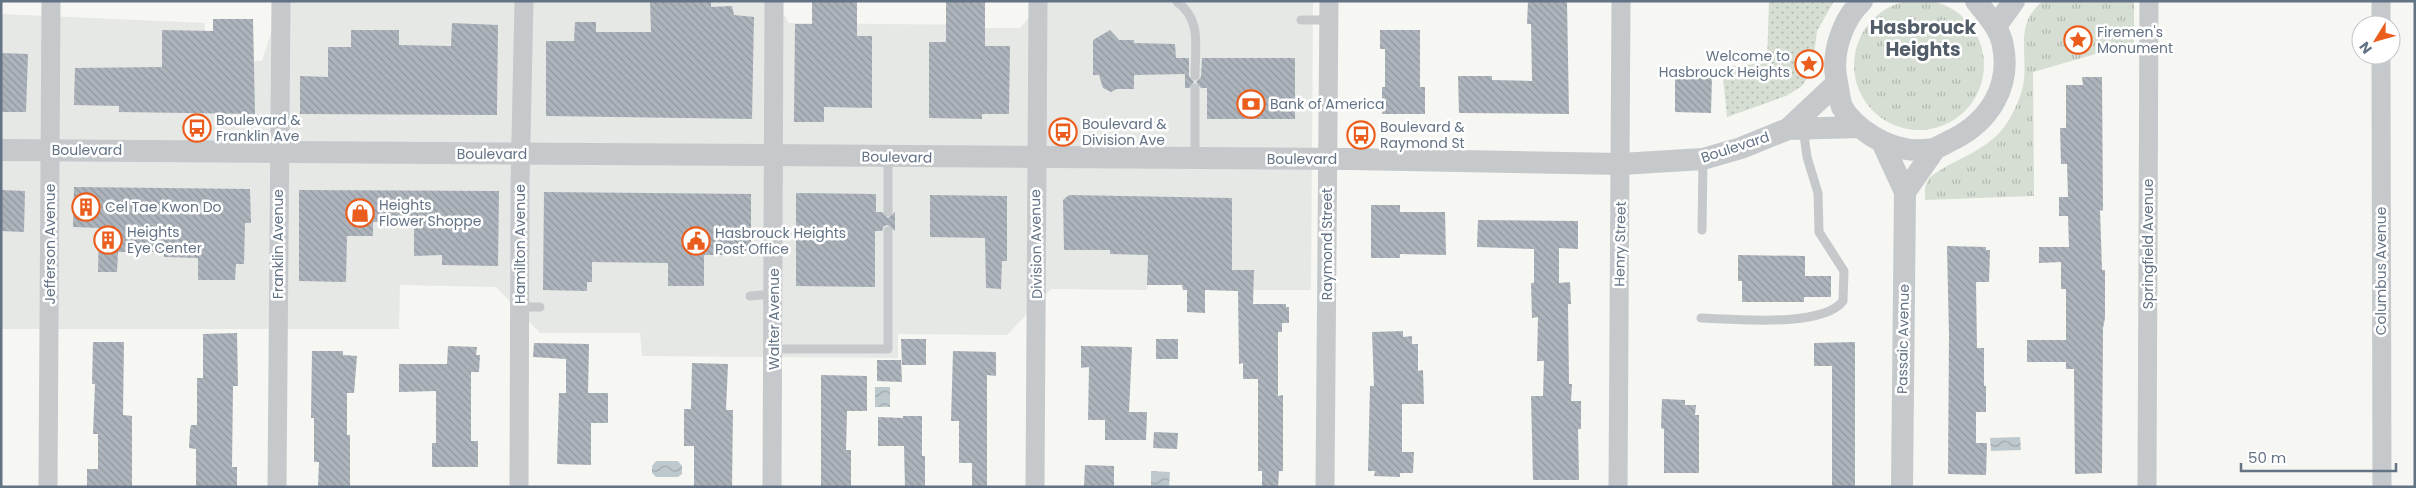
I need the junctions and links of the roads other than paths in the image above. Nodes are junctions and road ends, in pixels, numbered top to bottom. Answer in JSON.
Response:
{"nodes":[{"id":1,"x":51,"y":1,"type":"edge"},
{"id":2,"x":281,"y":1,"type":"edge"},
{"id":3,"x":524,"y":1,"type":"edge"},
{"id":4,"x":774,"y":1,"type":"edge"},
{"id":5,"x":1038,"y":1,"type":"edge"},
{"id":6,"x":1329,"y":1,"type":"edge"},
{"id":7,"x":1621,"y":1,"type":"edge"},
{"id":8,"x":1862,"y":1,"type":"edge"},
{"id":9,"x":1976,"y":1,"type":"edge"},
{"id":10,"x":2014,"y":1,"type":"edge"},
{"id":11,"x":2148,"y":1,"type":"edge"},
{"id":12,"x":2381,"y":1,"type":"edge"},
{"id":13,"x":1176,"y":2,"type":"edge"},
{"id":14,"x":2381,"y":15,"type":"edge"},
{"id":15,"x":1300,"y":20,"type":"dead end"},
{"id":16,"x":1329,"y":20,"type":"junction"},
{"id":17,"x":1996,"y":26,"type":"junction"},
{"id":18,"x":2381,"y":65,"type":"edge"},
{"id":19,"x":1195,"y":76,"type":"dead end"},
{"id":20,"x":1837,"y":83,"type":"junction"},
{"id":21,"x":1195,"y":88,"type":"dead end"},
{"id":22,"x":1859,"y":127,"type":"junction"},
{"id":23,"x":1795,"y":128,"type":"junction"},
{"id":24,"x":1882,"y":142,"type":"junction"},
{"id":25,"x":1935,"y":148,"type":"junction"},
{"id":26,"x":1,"y":150,"type":"edge"},
{"id":27,"x":51,"y":150,"type":"junction"},
{"id":28,"x":279,"y":151,"type":"junction"},
{"id":29,"x":522,"y":154,"type":"junction"},
{"id":30,"x":774,"y":154,"type":"junction"},
{"id":31,"x":888,"y":157,"type":"junction"},
{"id":32,"x":1036,"y":158,"type":"junction"},
{"id":33,"x":1195,"y":158,"type":"junction"},
{"id":34,"x":1703,"y":159,"type":"junction"},
{"id":35,"x":1328,"y":160,"type":"junction"},
{"id":36,"x":1620,"y":164,"type":"junction"},
{"id":37,"x":1905,"y":192,"type":"junction"},
{"id":38,"x":888,"y":212,"type":"dead end"},
{"id":39,"x":1702,"y":230,"type":"dead end"},
{"id":40,"x":888,"y":231,"type":"dead end"},
{"id":41,"x":774,"y":294,"type":"junction"},
{"id":42,"x":750,"y":296,"type":"dead end"},
{"id":43,"x":520,"y":307,"type":"junction"},
{"id":44,"x":540,"y":308,"type":"dead end"},
{"id":45,"x":1701,"y":318,"type":"dead end"},
{"id":46,"x":774,"y":349,"type":"junction"},
{"id":47,"x":48,"y":487,"type":"edge"},
{"id":48,"x":277,"y":487,"type":"edge"},
{"id":49,"x":519,"y":487,"type":"edge"},
{"id":50,"x":772,"y":487,"type":"edge"},
{"id":51,"x":1036,"y":487,"type":"edge"},
{"id":52,"x":1325,"y":487,"type":"edge"},
{"id":53,"x":1618,"y":487,"type":"edge"},
{"id":54,"x":1902,"y":487,"type":"edge"},
{"id":55,"x":2147,"y":487,"type":"edge"},
{"id":56,"x":2382,"y":487,"type":"edge"}],
"edges":[{"from":1,"to":27,"type":"street","name":"Jefferson Avenue"},
{"from":2,"to":28,"type":"street","name":"Franklin Avenue"},
{"from":3,"to":29,"type":"street","name":"Hamilton Avenue"},
{"from":4,"to":30,"type":"street","name":"Walter Avenue"},
{"from":5,"to":32,"type":"street","name":"Division Avenue"},
{"from":6,"to":16,"type":"street","name":"Raymond Street"},
{"from":7,"to":36,"type":"street","name":"Henry Street"},
{"from":8,"to":20,"type":"street"},
{"from":9,"to":17,"type":"street"},
{"from":10,"to":17,"type":"street"},
{"from":11,"to":55,"type":"street","name":"Springfield Avenue"},
{"from":12,"to":14,"type":"street"},
{"from":13,"to":19,"type":"lane"},
{"from":15,"to":16,"type":"lane"},
{"from":16,"to":35,"type":"street","name":"Raymond Street"},
{"from":17,"to":25,"type":"street"},
{"from":18,"to":56,"type":"street","name":"Columbus Avenue"},
{"from":20,"to":22,"type":"street"},
{"from":20,"to":23,"type":"street","name":"Boulevard"},
{"from":21,"to":33,"type":"lane"},
{"from":22,"to":23,"type":"street","name":"Boulevard"},
{"from":22,"to":24,"type":"street"},
{"from":23,"to":34,"type":"street","name":"Boulevard"},
{"from":23,"to":45,"type":"lane"},
{"from":24,"to":25,"type":"street"},
{"from":24,"to":37,"type":"street","name":"Passaic Avenue"},
{"from":25,"to":37,"type":"street"},
{"from":26,"to":27,"type":"street","name":"Boulevard"},
{"from":27,"to":28,"type":"street","name":"Boulevard"},
{"from":27,"to":47,"type":"street","name":"Jefferson Avenue"},
{"from":28,"to":29,"type":"street","name":"Boulevard"},
{"from":28,"to":48,"type":"street","name":"Franklin Avenue"},
{"from":29,"to":30,"type":"street","name":"Boulevard"},
{"from":29,"to":43,"type":"street","name":"Hamilton Avenue"},
{"from":30,"to":31,"type":"street","name":"Boulevard"},
{"from":30,"to":41,"type":"street","name":"Walter Avenue"},
{"from":31,"to":32,"type":"street","name":"Boulevard"},
{"from":31,"to":38,"type":"lane"},
{"from":32,"to":33,"type":"street","name":"Boulevard"},
{"from":32,"to":51,"type":"street","name":"Division Avenue"},
{"from":33,"to":35,"type":"street","name":"Boulevard"},
{"from":34,"to":36,"type":"street","name":"Boulevard"},
{"from":34,"to":39,"type":"lane"},
{"from":35,"to":36,"type":"street","name":"Boulevard"},
{"from":35,"to":52,"type":"street","name":"Raymond Street"},
{"from":36,"to":53,"type":"street","name":"Henry Street"},
{"from":37,"to":54,"type":"street","name":"Passaic Avenue"},
{"from":40,"to":46,"type":"lane"},
{"from":41,"to":42,"type":"lane"},
{"from":41,"to":46,"type":"street","name":"Walter Avenue"},
{"from":43,"to":44,"type":"lane"},
{"from":43,"to":49,"type":"street","name":"Hamilton Avenue"},
{"from":46,"to":50,"type":"street","name":"Walter Avenue"}]}
